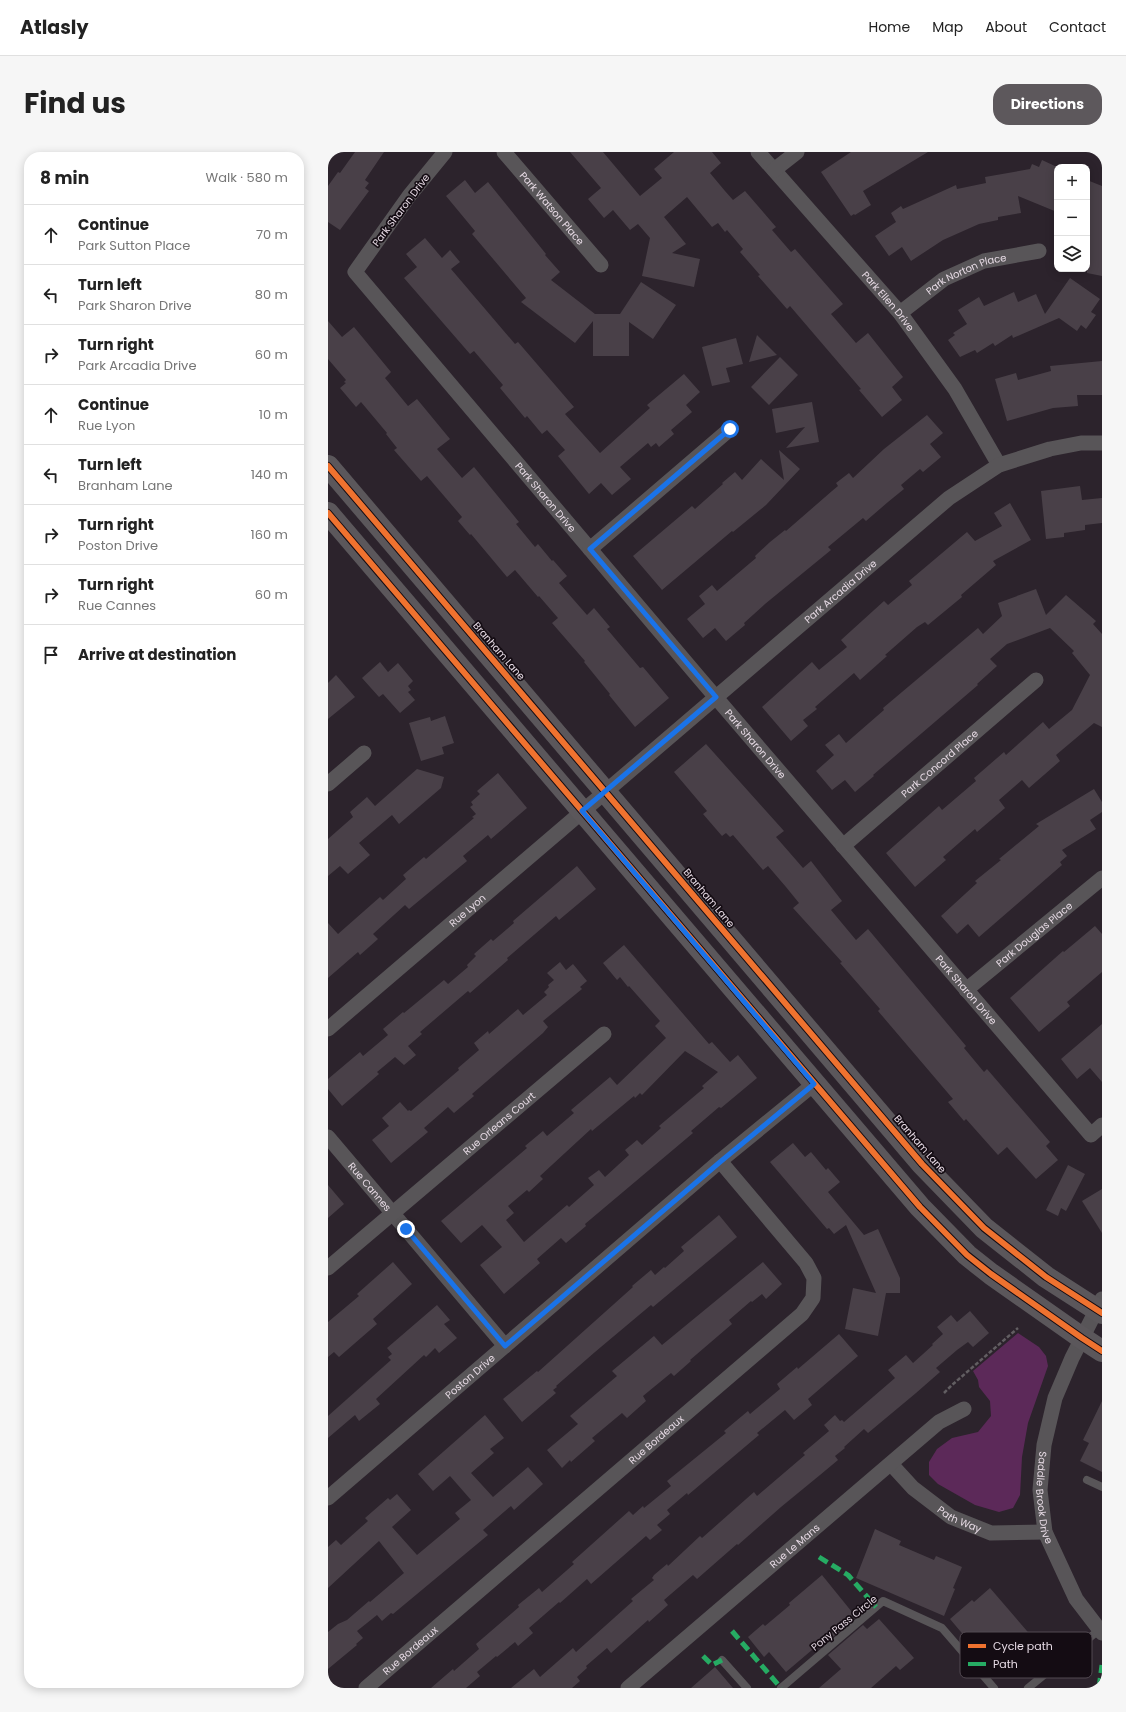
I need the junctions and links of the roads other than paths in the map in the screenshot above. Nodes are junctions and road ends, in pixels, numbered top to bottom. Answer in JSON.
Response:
{"nodes":[{"id":1,"x":446,"y":152,"type":"edge"},
{"id":2,"x":504,"y":152,"type":"edge"},
{"id":3,"x":758,"y":152,"type":"edge"},
{"id":4,"x":797,"y":152,"type":"edge"},
{"id":5,"x":774,"y":170,"type":"junction"},
{"id":6,"x":1039,"y":251,"type":"dead end"},
{"id":7,"x":601,"y":265,"type":"dead end"},
{"id":8,"x":900,"y":313,"type":"junction"},
{"id":9,"x":730,"y":429,"type":"dead end"},
{"id":10,"x":1102,"y":443,"type":"edge"},
{"id":11,"x":999,"y":465,"type":"junction"},
{"id":12,"x":328,"y":466,"type":"edge"},
{"id":13,"x":328,"y":514,"type":"edge"},
{"id":14,"x":590,"y":549,"type":"junction"},
{"id":15,"x":1036,"y":680,"type":"dead end"},
{"id":16,"x":716,"y":697,"type":"junction"},
{"id":17,"x":364,"y":753,"type":"dead end"},
{"id":18,"x":328,"y":784,"type":"edge"},
{"id":19,"x":606,"y":791,"type":"junction"},
{"id":20,"x":582,"y":811,"type":"junction"},
{"id":21,"x":843,"y":846,"type":"junction"},
{"id":22,"x":1102,"y":878,"type":"edge"},
{"id":23,"x":966,"y":990,"type":"junction"},
{"id":24,"x":328,"y":1029,"type":"edge"},
{"id":25,"x":604,"y":1034,"type":"dead end"},
{"id":26,"x":814,"y":1084,"type":"junction"},
{"id":27,"x":1102,"y":1125,"type":"edge"},
{"id":28,"x":328,"y":1137,"type":"edge"},
{"id":29,"x":720,"y":1162,"type":"junction"},
{"id":30,"x":393,"y":1213,"type":"junction"},
{"id":31,"x":328,"y":1268,"type":"edge"},
{"id":32,"x":1100,"y":1308,"type":"edge"},
{"id":33,"x":1082,"y":1338,"type":"junction"},
{"id":34,"x":505,"y":1346,"type":"junction"},
{"id":35,"x":1102,"y":1351,"type":"edge"},
{"id":36,"x":964,"y":1409,"type":"dead end"},
{"id":37,"x":891,"y":1464,"type":"junction"},
{"id":38,"x":1087,"y":1480,"type":"dead end"},
{"id":39,"x":1102,"y":1487,"type":"edge"},
{"id":40,"x":328,"y":1498,"type":"edge"},
{"id":41,"x":1045,"y":1532,"type":"junction"},
{"id":42,"x":1100,"y":1631,"type":"edge"},
{"id":43,"x":1092,"y":1637,"type":"edge"},
{"id":44,"x":960,"y":1649,"type":"edge"},
{"id":45,"x":722,"y":1660,"type":"dead end"},
{"id":46,"x":985,"y":1678,"type":"edge"},
{"id":47,"x":1041,"y":1678,"type":"edge"},
{"id":48,"x":366,"y":1688,"type":"edge"},
{"id":49,"x":628,"y":1688,"type":"edge"},
{"id":50,"x":747,"y":1688,"type":"edge"},
{"id":51,"x":781,"y":1688,"type":"edge"},
{"id":52,"x":994,"y":1688,"type":"edge"},
{"id":53,"x":1028,"y":1688,"type":"edge"}],
"edges":[{"from":1,"to":14,"type":"street","name":"Park Sharon Drive"},
{"from":2,"to":7,"type":"street","name":"Park Watson Place"},
{"from":3,"to":5,"type":"street","name":"Park Ellen Drive"},
{"from":4,"to":5,"type":"street"},
{"from":5,"to":8,"type":"street","name":"Park Ellen Drive"},
{"from":6,"to":8,"type":"street","name":"Park Norton Place"},
{"from":8,"to":11,"type":"street","name":"Park Ellen Drive"},
{"from":9,"to":14,"type":"street"},
{"from":10,"to":11,"type":"street","name":"Park Arcadia Drive"},
{"from":11,"to":16,"type":"street","name":"Park Arcadia Drive"},
{"from":12,"to":19,"type":"main road","name":"Branham Lane"},
{"from":13,"to":20,"type":"main road"},
{"from":14,"to":16,"type":"street","name":"Park Sharon Drive"},
{"from":15,"to":21,"type":"street","name":"Park Concord Place"},
{"from":16,"to":19,"type":"street","name":"Park Arcadia Drive"},
{"from":16,"to":21,"type":"street","name":"Park Sharon Drive"},
{"from":17,"to":18,"type":"street"},
{"from":19,"to":20,"type":"street","name":"Rue Lyon"},
{"from":19,"to":32,"type":"main road","name":"Branham Lane"},
{"from":20,"to":24,"type":"street","name":"Rue Lyon"},
{"from":20,"to":26,"type":"main road"},
{"from":21,"to":23,"type":"street","name":"Park Sharon Drive"},
{"from":22,"to":23,"type":"street","name":"Park Douglas Place"},
{"from":23,"to":27,"type":"street","name":"Park Sharon Drive"},
{"from":25,"to":30,"type":"street","name":"Rue Orleans Court"},
{"from":26,"to":29,"type":"street","name":"Poston Drive"},
{"from":26,"to":33,"type":"main road"},
{"from":28,"to":30,"type":"street","name":"Rue Cannes"},
{"from":29,"to":34,"type":"street","name":"Poston Drive"},
{"from":29,"to":48,"type":"street","name":"Rue Bordeaux"},
{"from":30,"to":31,"type":"street","name":"Rue Orleans Court"},
{"from":30,"to":34,"type":"street","name":"Rue Cannes"},
{"from":32,"to":33,"type":"street","name":"Saddle Brook Drive"},
{"from":33,"to":35,"type":"main road"},
{"from":33,"to":41,"type":"street","name":"Saddle Brook Drive"},
{"from":34,"to":40,"type":"street","name":"Poston Drive"},
{"from":36,"to":37,"type":"street","name":"Rue Le Mans"},
{"from":37,"to":41,"type":"street","name":"Path Way"},
{"from":37,"to":49,"type":"street","name":"Rue Le Mans"},
{"from":38,"to":39,"type":"lane"},
{"from":41,"to":42,"type":"street","name":"Saddle Brook Drive"},
{"from":42,"to":43,"type":"lane"},
{"from":44,"to":51,"type":"lane","name":"Pony Pass Circle"},
{"from":45,"to":50,"type":"lane"},
{"from":46,"to":52,"type":"lane","name":"Pony Pass Circle"},
{"from":47,"to":53,"type":"lane"}]}
